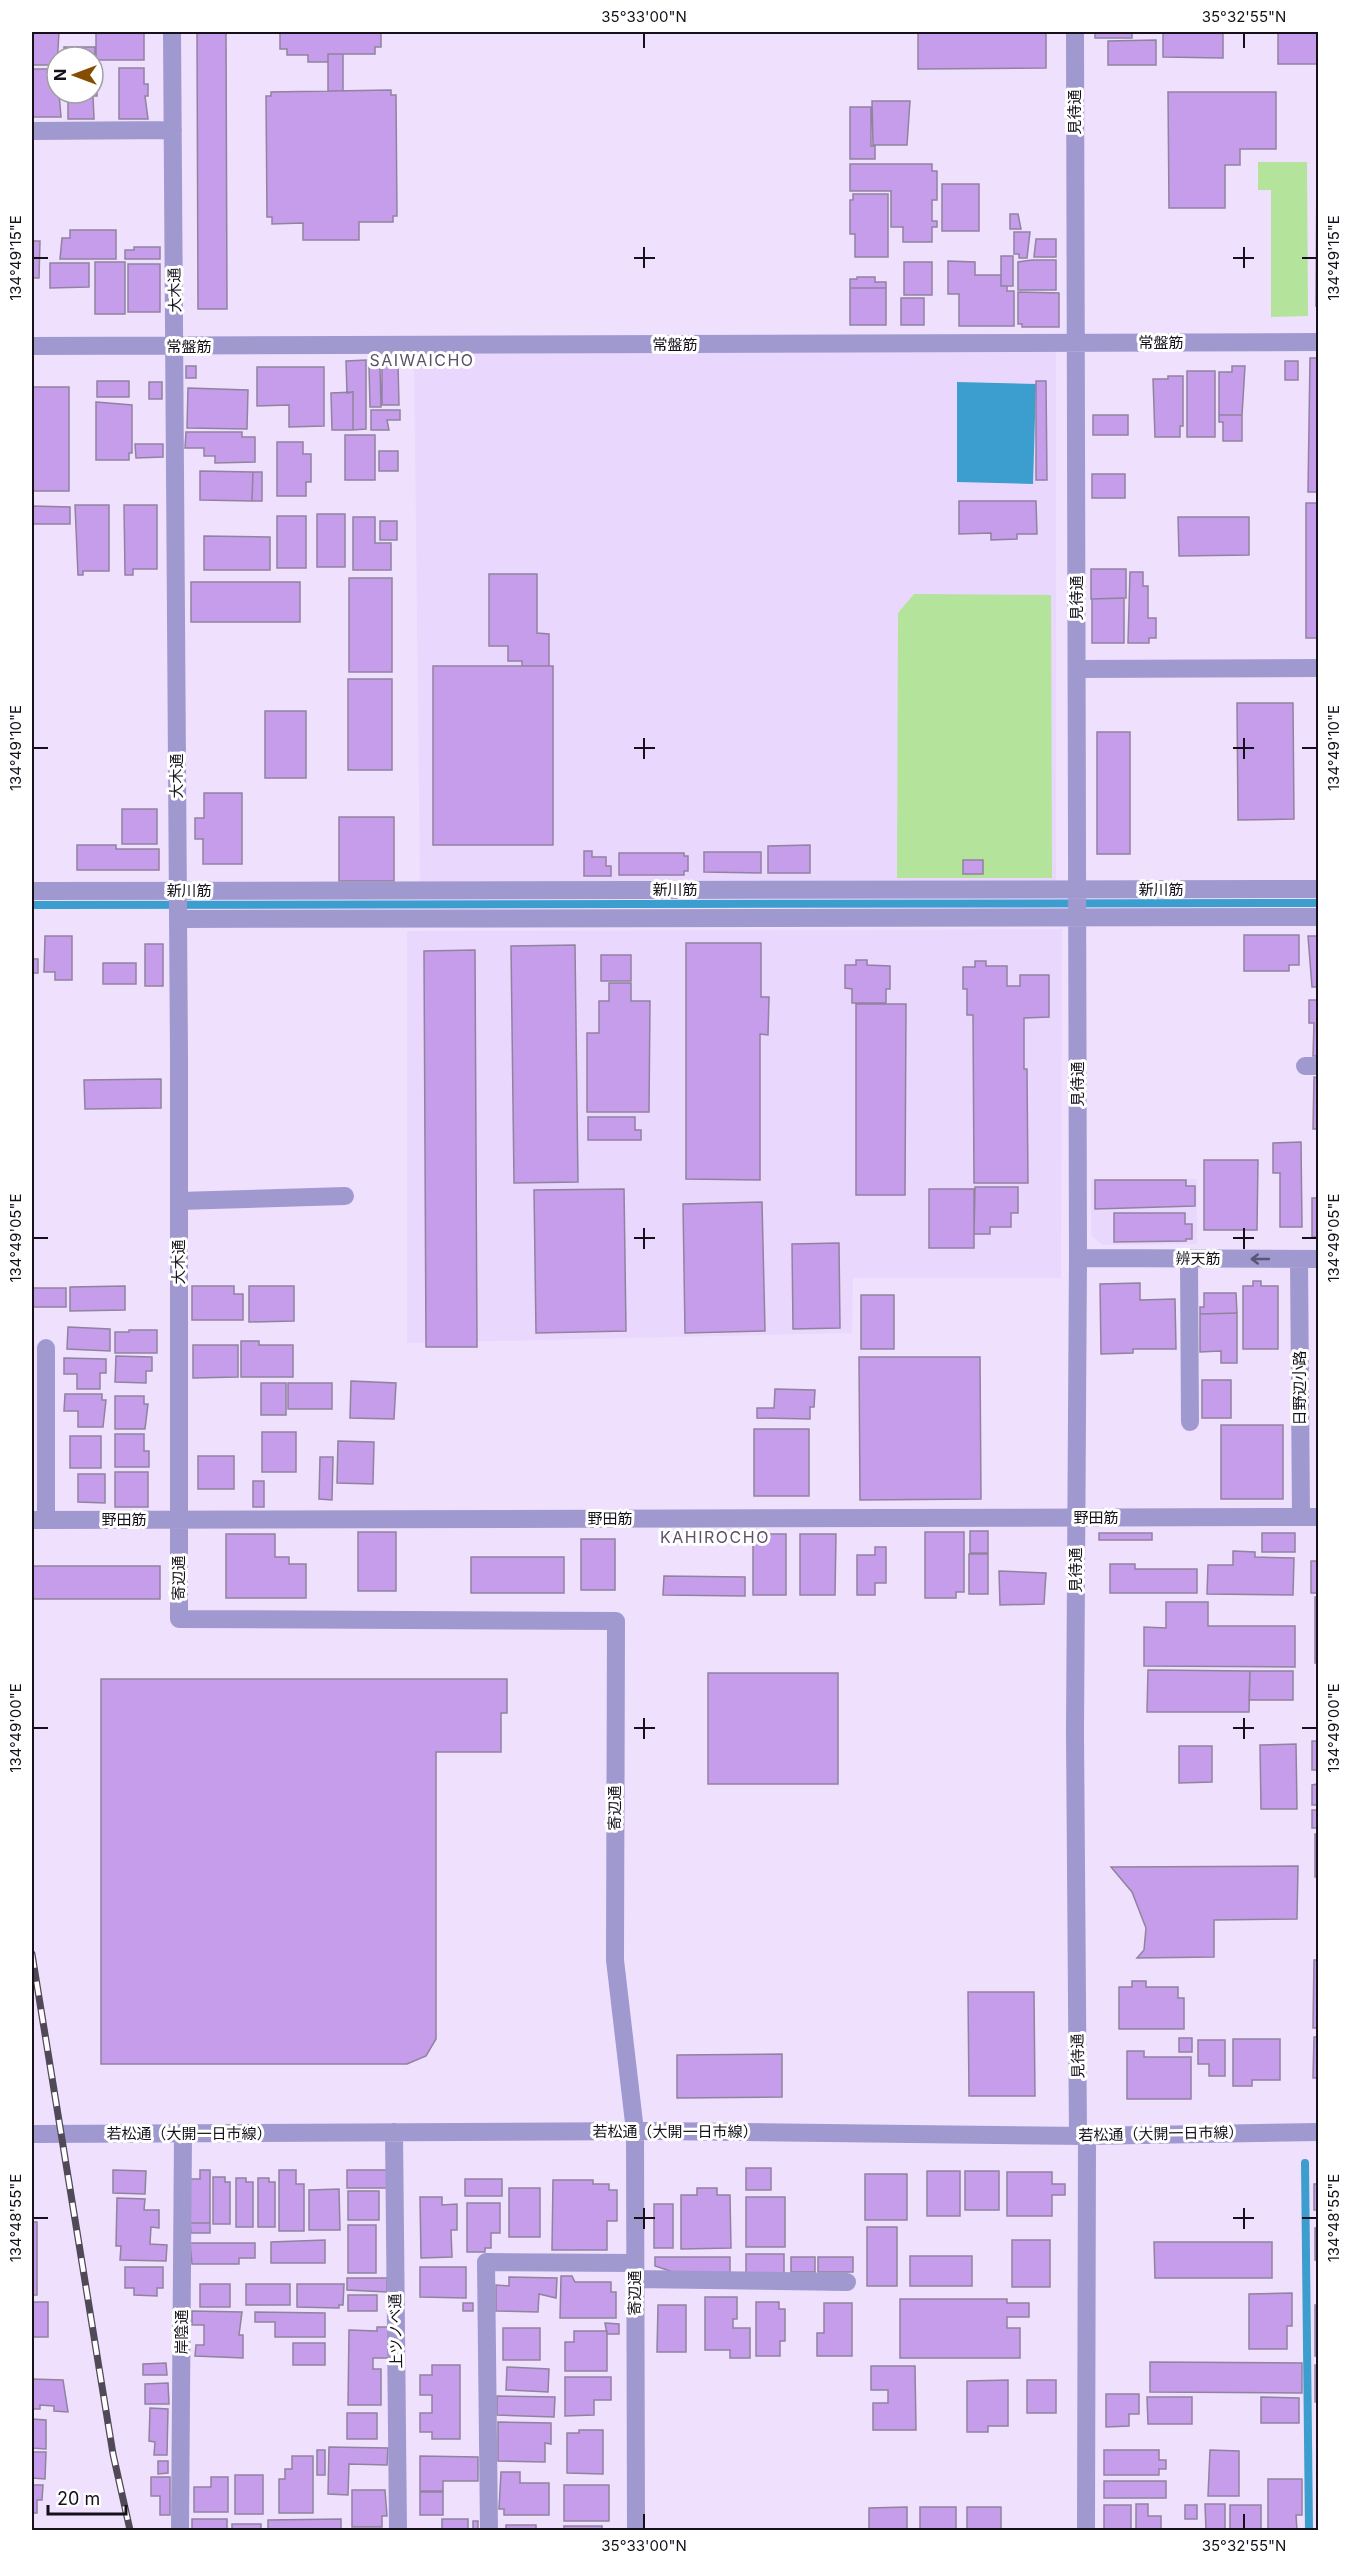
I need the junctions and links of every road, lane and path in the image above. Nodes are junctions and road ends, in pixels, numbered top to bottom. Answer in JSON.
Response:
{"nodes":[{"id":1,"x":172,"y":32,"type":"edge"},
{"id":2,"x":1075,"y":32,"type":"edge"},
{"id":3,"x":173,"y":130,"type":"junction"},
{"id":4,"x":32,"y":131,"type":"edge"},
{"id":5,"x":1318,"y":342,"type":"edge"},
{"id":6,"x":1075,"y":343,"type":"junction"},
{"id":7,"x":32,"y":346,"type":"edge"},
{"id":8,"x":175,"y":347,"type":"junction"},
{"id":9,"x":1318,"y":668,"type":"edge"},
{"id":10,"x":1077,"y":669,"type":"junction"},
{"id":11,"x":1318,"y":889,"type":"edge"},
{"id":12,"x":1077,"y":890,"type":"junction"},
{"id":13,"x":32,"y":891,"type":"edge"},
{"id":14,"x":178,"y":891,"type":"junction"},
{"id":15,"x":1318,"y":917,"type":"edge"},
{"id":16,"x":1077,"y":918,"type":"junction"},
{"id":17,"x":178,"y":919,"type":"junction"},
{"id":18,"x":345,"y":1196,"type":"dead end"},
{"id":19,"x":179,"y":1201,"type":"junction"},
{"id":20,"x":1078,"y":1258,"type":"junction"},
{"id":21,"x":1189,"y":1258,"type":"junction"},
{"id":22,"x":1299,"y":1259,"type":"junction"},
{"id":23,"x":1318,"y":1259,"type":"edge"},
{"id":24,"x":46,"y":1348,"type":"dead end"},
{"id":25,"x":1190,"y":1422,"type":"dead end"},
{"id":26,"x":1309,"y":1446,"type":"edge"},
{"id":27,"x":1310,"y":1517,"type":"edge"},
{"id":28,"x":1076,"y":1518,"type":"junction"},
{"id":29,"x":39,"y":1520,"type":"edge"},
{"id":30,"x":179,"y":1520,"type":"junction"},
{"id":31,"x":635,"y":2131,"type":"junction"},
{"id":32,"x":394,"y":2132,"type":"junction"},
{"id":33,"x":1318,"y":2132,"type":"edge"},
{"id":34,"x":32,"y":2134,"type":"edge"},
{"id":35,"x":183,"y":2134,"type":"junction"},
{"id":36,"x":1083,"y":2136,"type":"junction"},
{"id":37,"x":634,"y":2271,"type":"junction"},
{"id":38,"x":847,"y":2282,"type":"dead end"},
{"id":39,"x":180,"y":2530,"type":"edge"},
{"id":40,"x":398,"y":2530,"type":"edge"},
{"id":41,"x":489,"y":2530,"type":"edge"},
{"id":42,"x":636,"y":2530,"type":"edge"},
{"id":43,"x":1086,"y":2530,"type":"edge"}],
"edges":[{"from":1,"to":3,"type":"street","name":"大木通"},
{"from":2,"to":6,"type":"street","name":"見待通"},
{"from":3,"to":4,"type":"street"},
{"from":3,"to":8,"type":"street","name":"大木通"},
{"from":5,"to":6,"type":"street","name":"常盤筋"},
{"from":6,"to":8,"type":"street","name":"常盤筋"},
{"from":6,"to":10,"type":"street","name":"見待通"},
{"from":7,"to":8,"type":"street","name":"常盤筋"},
{"from":8,"to":14,"type":"street","name":"大木通"},
{"from":9,"to":10,"type":"street"},
{"from":10,"to":12,"type":"street","name":"見待通"},
{"from":11,"to":12,"type":"street","name":"新川筋"},
{"from":12,"to":14,"type":"street","name":"新川筋"},
{"from":12,"to":16,"type":"street","name":"見待通"},
{"from":13,"to":14,"type":"street","name":"新川筋"},
{"from":14,"to":17,"type":"street","name":"大木通"},
{"from":15,"to":16,"type":"street","name":"新川筋"},
{"from":16,"to":17,"type":"street","name":"新川筋"},
{"from":16,"to":20,"type":"street","name":"見待通"},
{"from":17,"to":19,"type":"street","name":"大木通"},
{"from":18,"to":19,"type":"street"},
{"from":19,"to":30,"type":"street","name":"大木通"},
{"from":20,"to":21,"type":"street","name":"辨天筋"},
{"from":20,"to":28,"type":"street","name":"見待通"},
{"from":22,"to":21,"type":"street","name":"辨天筋","one_way":true},
{"from":21,"to":25,"type":"street"},
{"from":22,"to":23,"type":"street","name":"辨天筋"},
{"from":22,"to":26,"type":"street","name":"日野辺小路"},
{"from":24,"to":29,"type":"street","name":"野田筋"},
{"from":26,"to":27,"type":"street","name":"日野辺小路"},
{"from":27,"to":28,"type":"street","name":"野田筋"},
{"from":28,"to":30,"type":"street","name":"野田筋"},
{"from":28,"to":36,"type":"street","name":"見待通"},
{"from":29,"to":30,"type":"street","name":"野田筋"},
{"from":30,"to":31,"type":"street","name":"寄辺通"},
{"from":31,"to":32,"type":"street","name":"若松通（大開一日市線）"},
{"from":31,"to":36,"type":"street","name":"若松通（大開一日市線）"},
{"from":31,"to":37,"type":"street","name":"寄辺通"},
{"from":32,"to":35,"type":"street","name":"若松通（大開一日市線）"},
{"from":32,"to":40,"type":"street","name":"上ツノベ通"},
{"from":33,"to":36,"type":"street","name":"若松通（大開一日市線）"},
{"from":34,"to":35,"type":"street","name":"若松通（大開一日市線）"},
{"from":35,"to":39,"type":"street","name":"岸陰通"},
{"from":36,"to":43,"type":"street","name":"見待通"},
{"from":37,"to":38,"type":"street"},
{"from":37,"to":41,"type":"street"},
{"from":37,"to":42,"type":"street","name":"寄辺通"}]}
